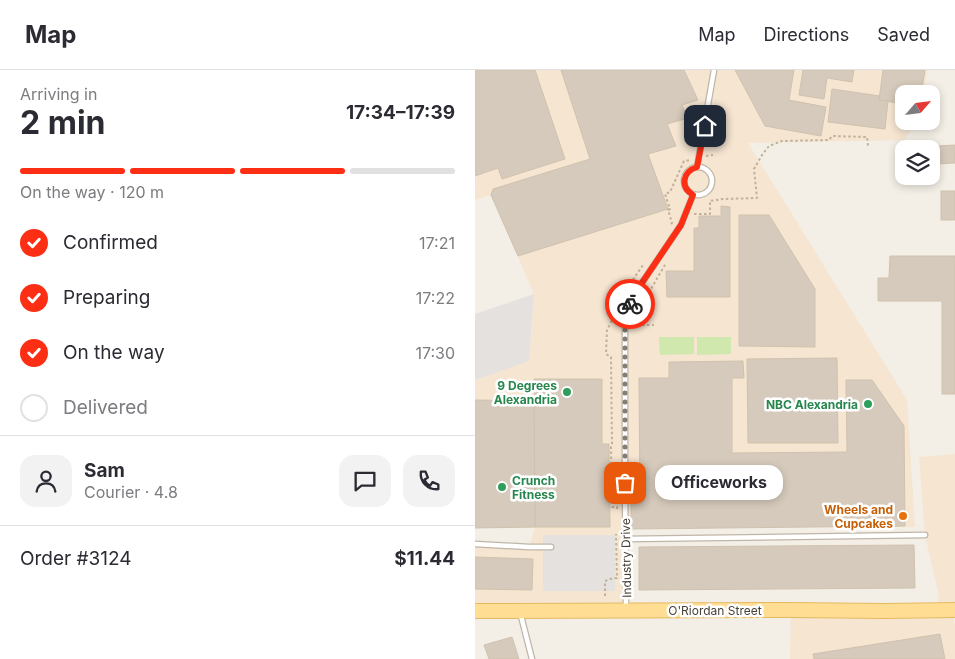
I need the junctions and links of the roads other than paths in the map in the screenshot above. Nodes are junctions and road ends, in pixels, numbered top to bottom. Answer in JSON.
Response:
{"nodes":[{"id":1,"x":714,"y":70,"type":"edge"},
{"id":2,"x":697,"y":167,"type":"junction"},
{"id":3,"x":693,"y":195,"type":"junction"},
{"id":4,"x":925,"y":535,"type":"dead end"},
{"id":5,"x":625,"y":539,"type":"junction"},
{"id":6,"x":475,"y":544,"type":"edge"},
{"id":7,"x":551,"y":547,"type":"dead end"},
{"id":8,"x":520,"y":610,"type":"junction"},
{"id":9,"x":626,"y":610,"type":"junction"},
{"id":10,"x":955,"y":610,"type":"edge"},
{"id":11,"x":475,"y":611,"type":"edge"},
{"id":12,"x":532,"y":659,"type":"edge"}],
"edges":[{"from":1,"to":2,"type":"lane"},
{"from":2,"to":3,"type":"lane"},
{"from":2,"to":3,"type":"lane"},
{"from":3,"to":5,"type":"lane","name":"Industry Drive"},
{"from":4,"to":5,"type":"lane"},
{"from":5,"to":9,"type":"lane","name":"Industry Drive"},
{"from":6,"to":7,"type":"lane"},
{"from":8,"to":9,"type":"main road","name":"O'Riordan Street"},
{"from":8,"to":11,"type":"main road","name":"O'Riordan Street"},
{"from":8,"to":12,"type":"lane"},
{"from":9,"to":10,"type":"main road","name":"O'Riordan Street"}]}
